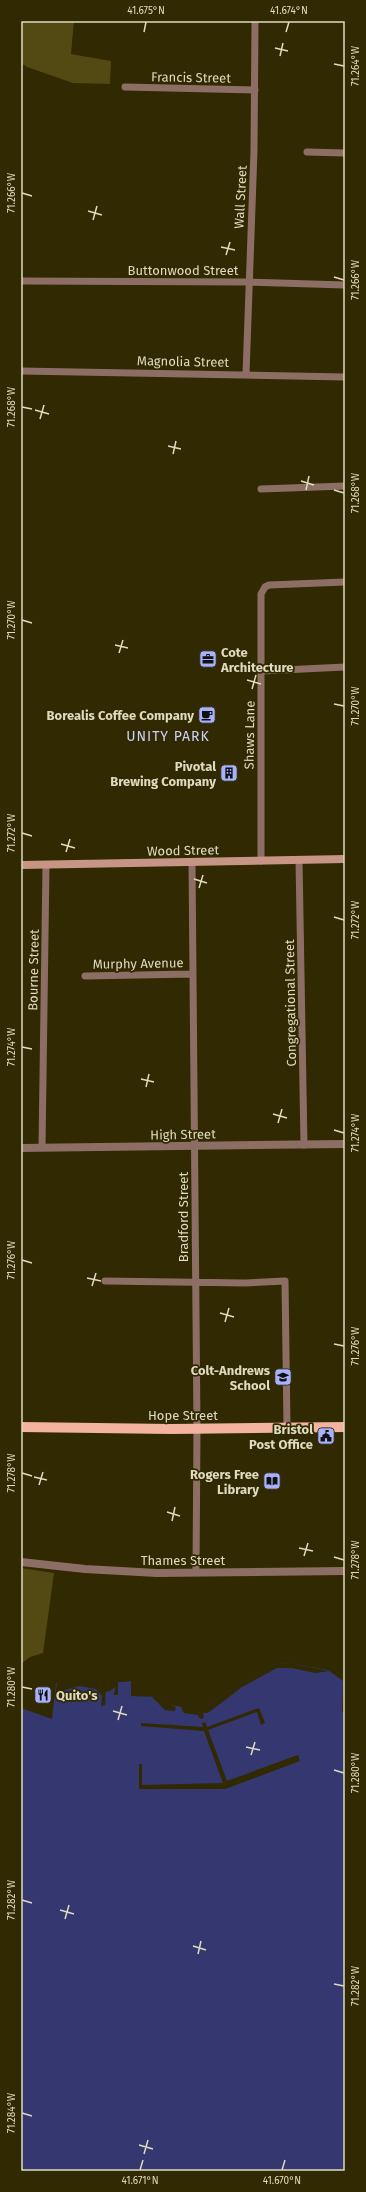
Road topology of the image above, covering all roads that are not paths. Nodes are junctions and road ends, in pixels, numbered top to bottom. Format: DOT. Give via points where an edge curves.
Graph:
graph roads {
  1 [pos="255,21"];
  2 [pos="126,87"];
  3 [pos="255,90"];
  4 [pos="307,152"];
  5 [pos="345,153"];
  6 [pos="21,281"];
  7 [pos="248,282"];
  8 [pos="345,285"];
  9 [pos="21,371"];
  10 [pos="246,374"];
  11 [pos="345,377"];
  12 [pos="345,486"];
  13 [pos="261,489"];
  14 [pos="345,582"];
  15 [pos="345,667"];
  16 [pos="262,671"];
  17 [pos="299,860"];
  18 [pos="345,860"];
  19 [pos="261,861"];
  20 [pos="192,862"];
  21 [pos="21,865"];
  22 [pos="46,865"];
  23 [pos="192,974"];
  24 [pos="85,976"];
  25 [pos="345,1144"];
  26 [pos="304,1145"];
  27 [pos="194,1146"];
  28 [pos="21,1148"];
  29 [pos="42,1148"];
  30 [pos="105,1281"];
  31 [pos="195,1283"];
  32 [pos="21,1427"];
  33 [pos="287,1427"];
  34 [pos="345,1427"];
  35 [pos="197,1428"];
  36 [pos="21,1562"];
  37 [pos="345,1571"];
  38 [pos="196,1572"];
  1 -- 3 [label="street, Wall Street"];
  2 -- 3 [label="street, Francis Street"];
  3 -- 7 [label="street, Wall Street"];
  4 -- 5 [label="street"];
  6 -- 7 [label="street, Buttonwood Street"];
  7 -- 8 [label="street, Buttonwood Street"];
  7 -- 10 [label="street, Wall Street"];
  9 -- 10 [label="street, Magnolia Street"];
  10 -- 11 [label="street, Magnolia Street"];
  12 -- 13 [label="street"];
  14 -- 16 [label="street, Shaws Lane" via="265,587 261,594"];
  15 -- 16 [label="street"];
  16 -- 19 [label="street, Shaws Lane"];
  17 -- 18 [label="main road, Wood Street"];
  17 -- 19 [label="main road, Wood Street"];
  17 -- 26 [label="street, Congregational Street"];
  19 -- 20 [label="main road, Wood Street"];
  20 -- 22 [label="main road, Wood Street"];
  20 -- 23 [label="street, Bradford Street"];
  21 -- 22 [label="main road, Wood Street"];
  22 -- 29 [label="street, Bourne Street"];
  23 -- 24 [label="street, Murphy Avenue"];
  23 -- 27 [label="street, Bradford Street"];
  25 -- 26 [label="street, High Street"];
  26 -- 27 [label="street, High Street"];
  27 -- 29 [label="street, High Street"];
  27 -- 31 [label="street, Bradford Street"];
  28 -- 29 [label="street, High Street"];
  30 -- 31 [label="street"];
  31 -- 33 [label="street" via="284,1281"];
  31 -- 35 [label="street, Bradford Street"];
  32 -- 35 [label="main road, Hope Street"];
  33 -- 34 [label="main road, Hope Street"];
  33 -- 35 [label="main road, Hope Street"];
  35 -- 38 [label="street, Bradford Street"];
  36 -- 38 [label="street, Thames Street" via="123,1572"];
  37 -- 38 [label="street, Thames Street"];
}
